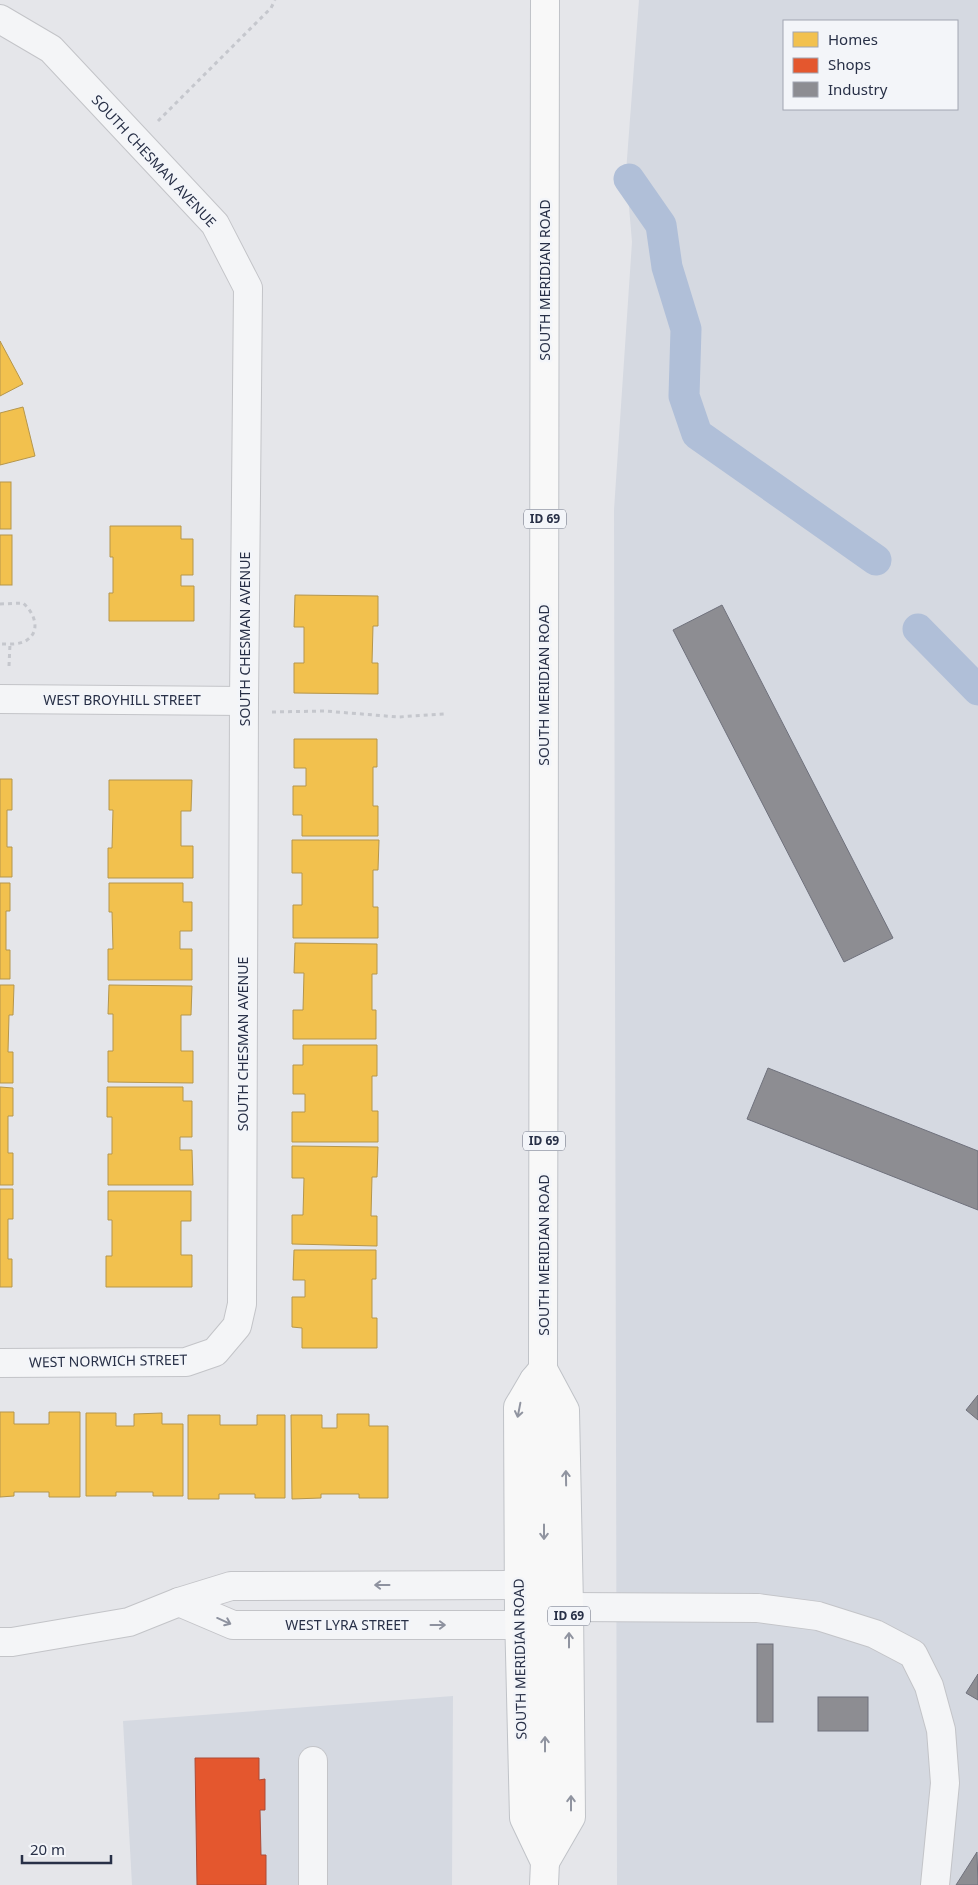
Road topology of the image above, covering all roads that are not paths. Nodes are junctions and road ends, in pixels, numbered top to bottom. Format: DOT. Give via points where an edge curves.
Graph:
graph roads {
  1 [pos="545,0"];
  2 [pos="0,19"];
  3 [pos="0,699"];
  4 [pos="253,707"];
  5 [pos="215,1352"];
  6 [pos="0,1363"];
  7 [pos="539,1375"];
  8 [pos="519,1585"];
  9 [pos="179,1602"];
  10 [pos="569,1607"];
  11 [pos="519,1625"];
  12 [pos="0,1642"];
  13 [pos="313,1761"];
  14 [pos="548,1863"];
  15 [pos="313,1885"];
  16 [pos="935,1885"];
  1 -- 7 [label="main road, SOUTH MERIDIAN ROAD / ID 69"];
  2 -- 4 [label="street, SOUTH CHESMAN AVENUE" via="51,49 215,224 248,288"];
  3 -- 4 [label="street, WEST BROYHILL STREET"];
  4 -- 5 [label="street, SOUTH CHESMAN AVENUE" via="242,1304 237,1326"];
  5 -- 6 [label="street, WEST NORWICH STREET" via="186,1362"];
  7 -- 8 [label="main road, SOUTH MERIDIAN ROAD / ID 69, one-way" via="518,1408"];
  7 -- 10 [label="main road, SOUTH MERIDIAN ROAD / ID 69" via="565,1410"];
  8 -- 9 [label="street, one-way" via="231,1586"];
  8 -- 11 [label="main road, SOUTH MERIDIAN ROAD / ID 69"];
  14 -- 8 [label="main road, one-way" via="544,1802 543,1624"];
  9 -- 11 [label="street, WEST LYRA STREET, one-way" via="233,1625"];
  9 -- 12 [label="street" via="129,1622"];
  14 -- 10 [label="main road, SOUTH MERIDIAN ROAD / ID 69, one-way" via="571,1817"];
  10 -- 16 [label="street" via="758,1608 818,1616 875,1634 912,1654 929,1686 941,1730 945,1783"];
  11 -- 14 [label="main road, SOUTH MERIDIAN ROAD / ID 69" via="524,1818"];
  13 -- 15 [label="street"];
}
